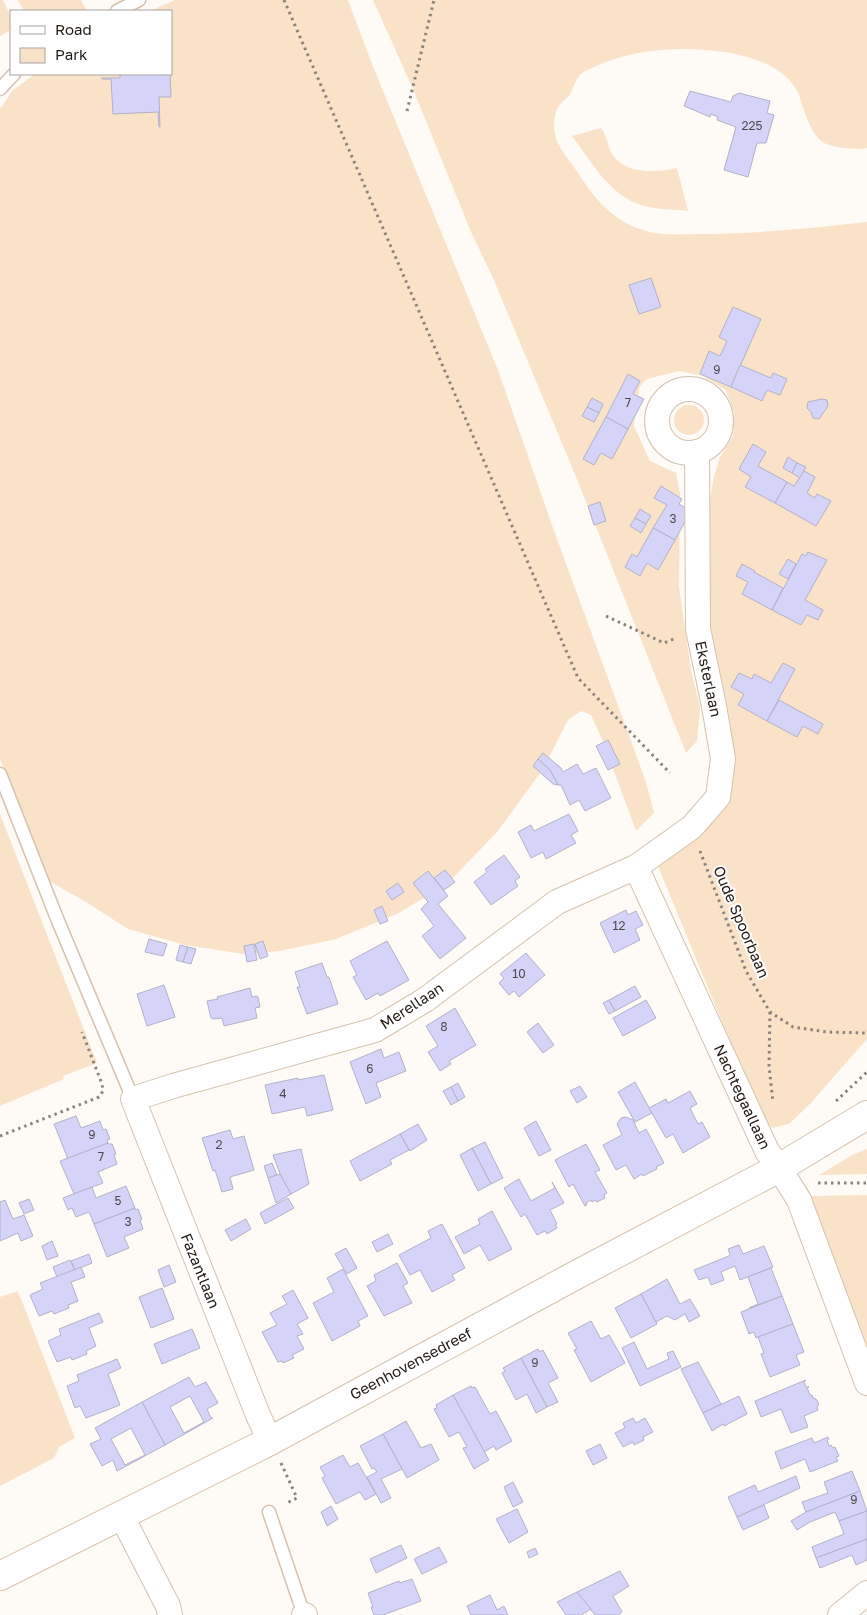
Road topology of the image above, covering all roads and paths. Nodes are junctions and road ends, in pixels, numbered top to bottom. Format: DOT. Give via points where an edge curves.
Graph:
graph roads {
  1 [pos="139,0"];
  2 [pos="284,0"];
  3 [pos="434,0"];
  4 [pos="118,10"];
  5 [pos="13,75"];
  6 [pos="0,88"];
  7 [pos="407,111"];
  8 [pos="697,452"];
  9 [pos="606,616"];
  10 [pos="698,629"];
  11 [pos="670,773"];
  12 [pos="0,774"];
  13 [pos="692,827"];
  14 [pos="636,867"];
  15 [pos="770,1012"];
  16 [pos="82,1031"];
  17 [pos="867,1033"];
  18 [pos="133,1099"];
  19 [pos="867,1115"];
  20 [pos="867,1134"];
  21 [pos="0,1136"];
  22 [pos="761,1138"];
  23 [pos="817,1144"];
  24 [pos="784,1176"];
  25 [pos="867,1183"];
  26 [pos="867,1383"];
  27 [pos="274,1450"];
  28 [pos="269,1512"];
  29 [pos="121,1515"];
  30 [pos="0,1576"];
  31 [pos="867,1593"];
  32 [pos="170,1615"];
  33 [pos="305,1615"];
  34 [pos="840,1615"];
  1 -- 4 [label="lane"];
  2 -- 11 [label="path" via="578,678"];
  3 -- 7 [label="path"];
  5 -- 6 [label="lane"];
  8 -- 10 [label="street, Eksterlaan"];
  9 -- 10 [label="path" via="664,643"];
  10 -- 13 [label="street, Eksterlaan" via="723,759 718,797"];
  12 -- 18 [label="lane"];
  13 -- 14 [label="street, Eksterlaan"];
  13 -- 15 [label="path, Oude Spoorbaan" via="746,971"];
  14 -- 18 [label="street, Merellaan" via="557,902 425,1000 375,1030"];
  14 -- 22 [label="street, Nachtegaallaan"];
  15 -- 17 [label="path, Oude Spoorbaan" via="793,1027"];
  15 -- 22 [label="path" via="769,1066 774,1105"];
  16 -- 21 [label="path" via="102,1084 103,1091 99,1097"];
  18 -- 27 [label="street, Fazantlaan"];
  19 -- 23 [label="street, Geenhovensedreef"];
  20 -- 23 [label="street, Geenhovensedreef"];
  22 -- 24 [label="street, Nachtegaallaan"];
  23 -- 24 [label="street, Geenhovensedreef"];
  24 -- 25 [label="path"];
  24 -- 26 [label="street, Nachtegaallaan" via="799,1200"];
  24 -- 27 [label="street, Geenhovensedreef" via="576,1275"];
  27 -- 28 [label="path" via="297,1498"];
  27 -- 29 [label="street, Geenhovensedreef"];
  28 -- 33 [label="lane"];
  29 -- 30 [label="street, Geenhovensedreef"];
  29 -- 32 [label="street"];
  31 -- 34 [label="street"];
}
